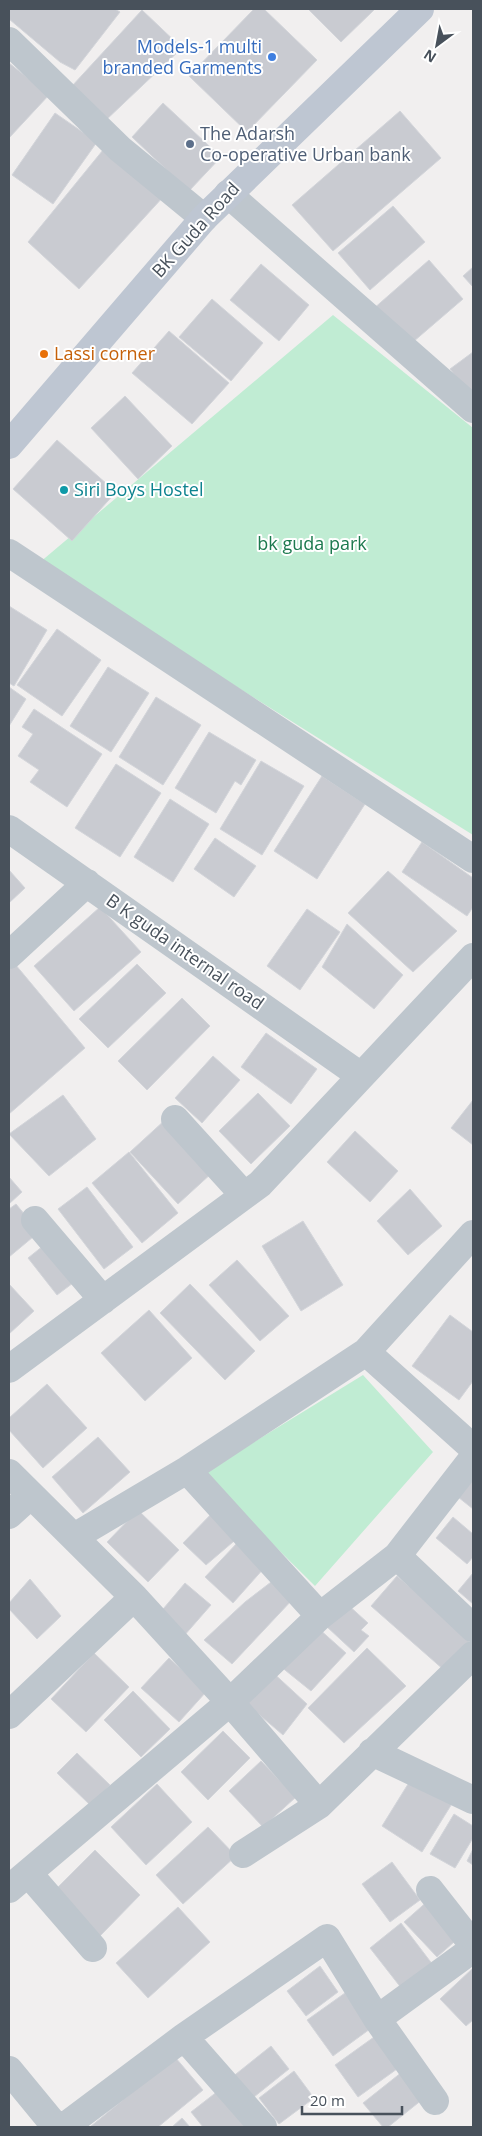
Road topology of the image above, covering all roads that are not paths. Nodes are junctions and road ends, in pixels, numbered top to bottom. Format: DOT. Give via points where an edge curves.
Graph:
graph roads {
  1 [pos="420,9"];
  2 [pos="9,41"];
  3 [pos="228,194"];
  4 [pos="204,218"];
  5 [pos="473,409"];
  6 [pos="9,445"];
  7 [pos="9,553"];
  8 [pos="9,829"];
  9 [pos="473,859"];
  10 [pos="86,883"];
  11 [pos="9,955"];
  12 [pos="473,957"];
  13 [pos="361,1076"];
  14 [pos="175,1119"];
  15 [pos="244,1195"];
  16 [pos="35,1220"];
  17 [pos="473,1234"];
  18 [pos="103,1300"];
  19 [pos="366,1352"];
  20 [pos="9,1369"];
  21 [pos="473,1448"];
  22 [pos="473,1458"];
  23 [pos="187,1470"];
  24 [pos="9,1472"];
  25 [pos="31,1495"];
  26 [pos="9,1515"];
  27 [pos="74,1536"];
  28 [pos="397,1556"];
  29 [pos="134,1597"];
  30 [pos="320,1616"];
  31 [pos="473,1628"];
  32 [pos="473,1655"];
  33 [pos="230,1702"];
  34 [pos="9,1715"];
  35 [pos="372,1752"];
  36 [pos="473,1800"];
  37 [pos="319,1805"];
  38 [pos="243,1854"];
  39 [pos="18,1881"];
  40 [pos="430,1890"];
  41 [pos="473,1947"];
  42 [pos="93,1948"];
  43 [pos="377,2019"];
  44 [pos="184,2038"];
  45 [pos="9,2070"];
  46 [pos="435,2101"];
  47 [pos="56,2127"];
  48 [pos="64,2127"];
  49 [pos="263,2127"];
  1 -- 3 [label="street, BK Guda Road"];
  2 -- 4 [label="street" via="120,149"];
  3 -- 4 [label="street, BK Guda Road"];
  3 -- 5 [label="street"];
  4 -- 6 [label="street, BK Guda Road"];
  7 -- 9 [label="street"];
  8 -- 10 [label="street, B K guda internal road"];
  10 -- 11 [label="street"];
  10 -- 13 [label="street, B K guda internal road"];
  12 -- 13 [label="street"];
  13 -- 15 [label="street" via="260,1184"];
  14 -- 15 [label="street"];
  15 -- 18 [label="street"];
  16 -- 18 [label="street"];
  17 -- 19 [label="street"];
  18 -- 20 [label="street"];
  19 -- 21 [label="street"];
  19 -- 23 [label="street"];
  22 -- 28 [label="street"];
  23 -- 27 [label="street"];
  23 -- 30 [label="street"];
  24 -- 25 [label="street"];
  25 -- 26 [label="street"];
  25 -- 27 [label="street"];
  27 -- 29 [label="street"];
  28 -- 30 [label="street"];
  28 -- 31 [label="street"];
  29 -- 33 [label="street"];
  29 -- 34 [label="street"];
  30 -- 33 [label="street"];
  32 -- 35 [label="street"];
  33 -- 37 [label="street"];
  33 -- 39 [label="street"];
  35 -- 36 [label="street"];
  35 -- 37 [label="street"];
  37 -- 38 [label="street"];
  39 -- 42 [label="street"];
  40 -- 41 [label="street"];
  41 -- 43 [label="street"];
  43 -- 44 [label="street" via="327,1938"];
  43 -- 46 [label="street"];
  44 -- 48 [label="street"];
  44 -- 49 [label="street"];
  45 -- 47 [label="street"];
}
